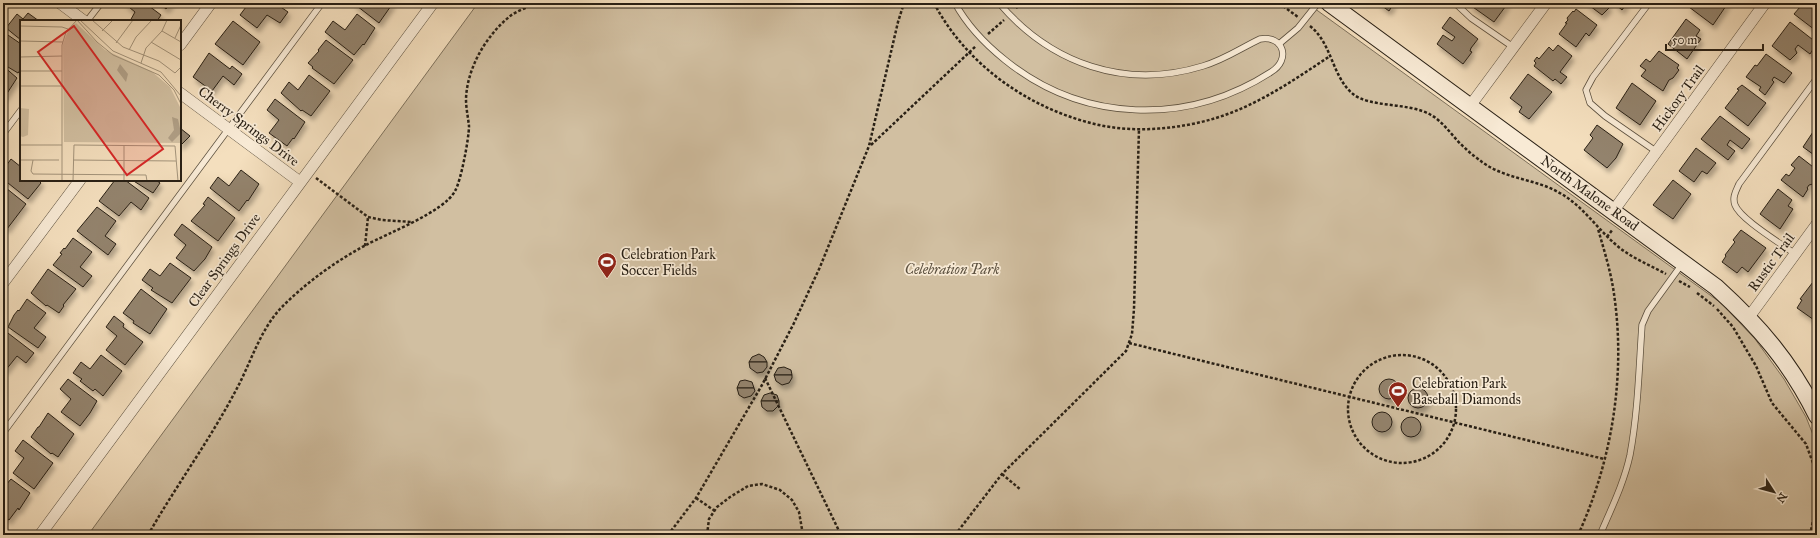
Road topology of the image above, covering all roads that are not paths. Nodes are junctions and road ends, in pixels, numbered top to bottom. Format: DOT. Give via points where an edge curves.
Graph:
graph roads {
  1 [pos="60,3"];
  2 [pos="101,3"];
  3 [pos="211,3"];
  4 [pos="322,3"];
  5 [pos="433,3"];
  6 [pos="955,3"];
  7 [pos="999,3"];
  8 [pos="1318,3"];
  9 [pos="1329,3"];
  10 [pos="1455,3"];
  11 [pos="1546,3"];
  12 [pos="1649,3"];
  13 [pos="1765,3"];
  14 [pos="83,20"];
  15 [pos="88,20"];
  16 [pos="181,44"];
  17 [pos="1279,44"];
  18 [pos="1514,47"];
  19 [pos="1817,78"];
  20 [pos="181,94"];
  21 [pos="1470,106"];
  22 [pos="20,111"];
  23 [pos="228,129"];
  24 [pos="3,134"];
  25 [pos="1657,152"];
  26 [pos="79,181"];
  27 [pos="300,182"];
  28 [pos="1614,210"];
  29 [pos="1817,224"];
  30 [pos="1795,254"];
  31 [pos="1684,262"];
  32 [pos="3,283"];
  33 [pos="1749,317"];
  34 [pos="1817,416"];
  35 [pos="3,433"];
  36 [pos="40,535"];
  37 [pos="1600,535"];
  1 -- 14 [label="street"];
  2 -- 15 [label="lane"];
  3 -- 16 [label="street"];
  4 -- 23 [label="lane"];
  5 -- 27 [label="street, Clear Springs Drive"];
  6 -- 17 [label="lane" via="982,40 1013,67 1048,88 1104,107 1144,111 1183,108 1240,90 1279,67 1283,56"];
  7 -- 17 [label="lane" via="1024,29 1055,51 1090,66 1128,74 1166,74 1204,66 1222,60 1260,39 1272,39"];
  8 -- 17 [label="lane" via="1298,28"];
  9 -- 21 [label="street, North Malone Road"];
  10 -- 18 [label="lane" via="1470,18"];
  11 -- 18 [label="street"];
  12 -- 25 [label="lane" via="1586,90 1590,103"];
  13 -- 25 [label="street, Hickory Trail"];
  18 -- 21 [label="street"];
  19 -- 30 [label="lane" via="1733,196 1739,211"];
  20 -- 23 [label="street, Cherry Springs Drive"];
  21 -- 28 [label="street, North Malone Road"];
  22 -- 24 [label="lane"];
  23 -- 27 [label="street, Cherry Springs Drive"];
  23 -- 35 [label="lane"];
  25 -- 28 [label="street, Hickory Trail"];
  26 -- 32 [label="street"];
  27 -- 36 [label="street, Clear Springs Drive"];
  28 -- 31 [label="street, North Malone Road"];
  29 -- 30 [label="street, Rustic Trail"];
  30 -- 33 [label="street, Rustic Trail"];
  31 -- 33 [label="street, North Malone Road"];
  31 -- 37 [label="lane" via="1648,311 1642,325 1635,424 1629,456 1622,483"];
  33 -- 34 [label="street, North Malone Road" via="1779,352 1806,393"];
}
